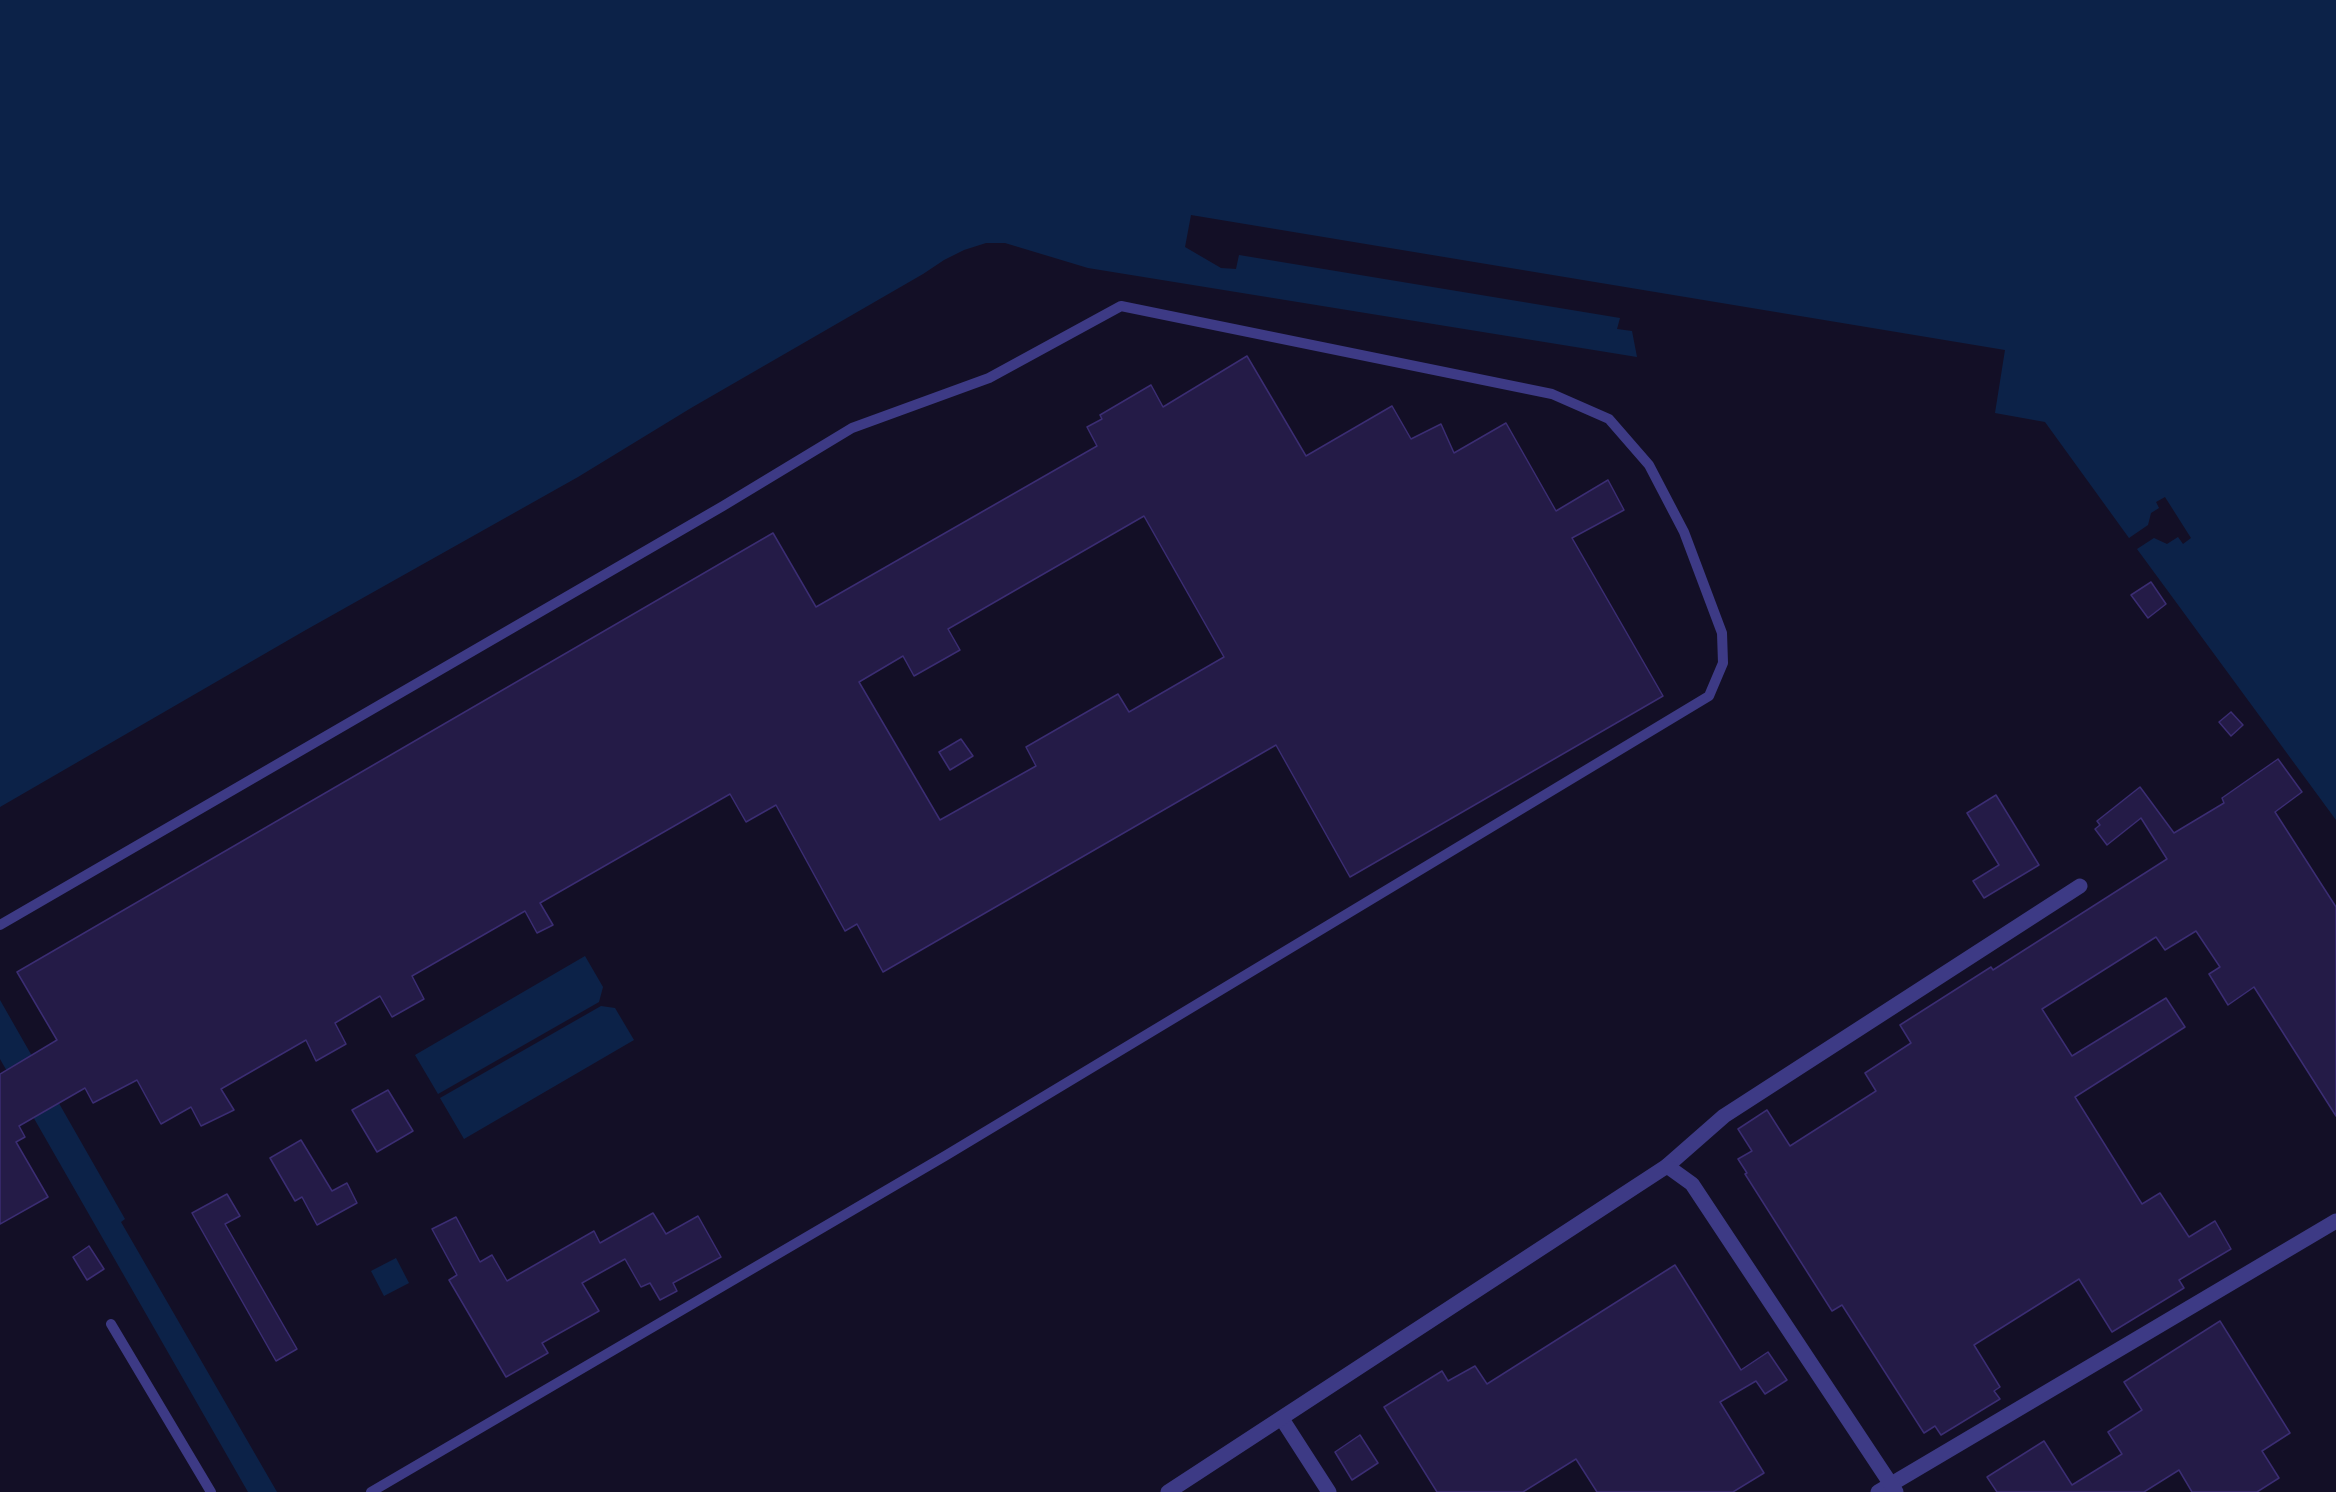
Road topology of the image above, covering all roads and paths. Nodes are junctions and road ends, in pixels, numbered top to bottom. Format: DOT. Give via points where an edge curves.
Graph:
graph roads {
  1 [pos="2080,886"];
  2 [pos="0,925"];
  3 [pos="1666,1166"];
  4 [pos="2336,1221"];
  5 [pos="111,1324"];
  6 [pos="1282,1419"];
  7 [pos="1888,1489"];
  8 [pos="211,1492"];
  9 [pos="371,1492"];
  10 [pos="1168,1492"];
  11 [pos="1329,1492"];
  1 -- 3 [label="street" via="1724,1116"];
  2 -- 9 [label="lane" via="852,428 989,378 1121,306 1552,394 1609,419 1649,465 1684,532 1722,633 1723,663 1709,696 945,1156"];
  3 -- 6 [label="street"];
  3 -- 7 [label="street" via="1692,1185"];
  4 -- 7 [label="street"];
  5 -- 8 [label="lane"];
  6 -- 10 [label="street"];
  6 -- 11 [label="street"];
}
